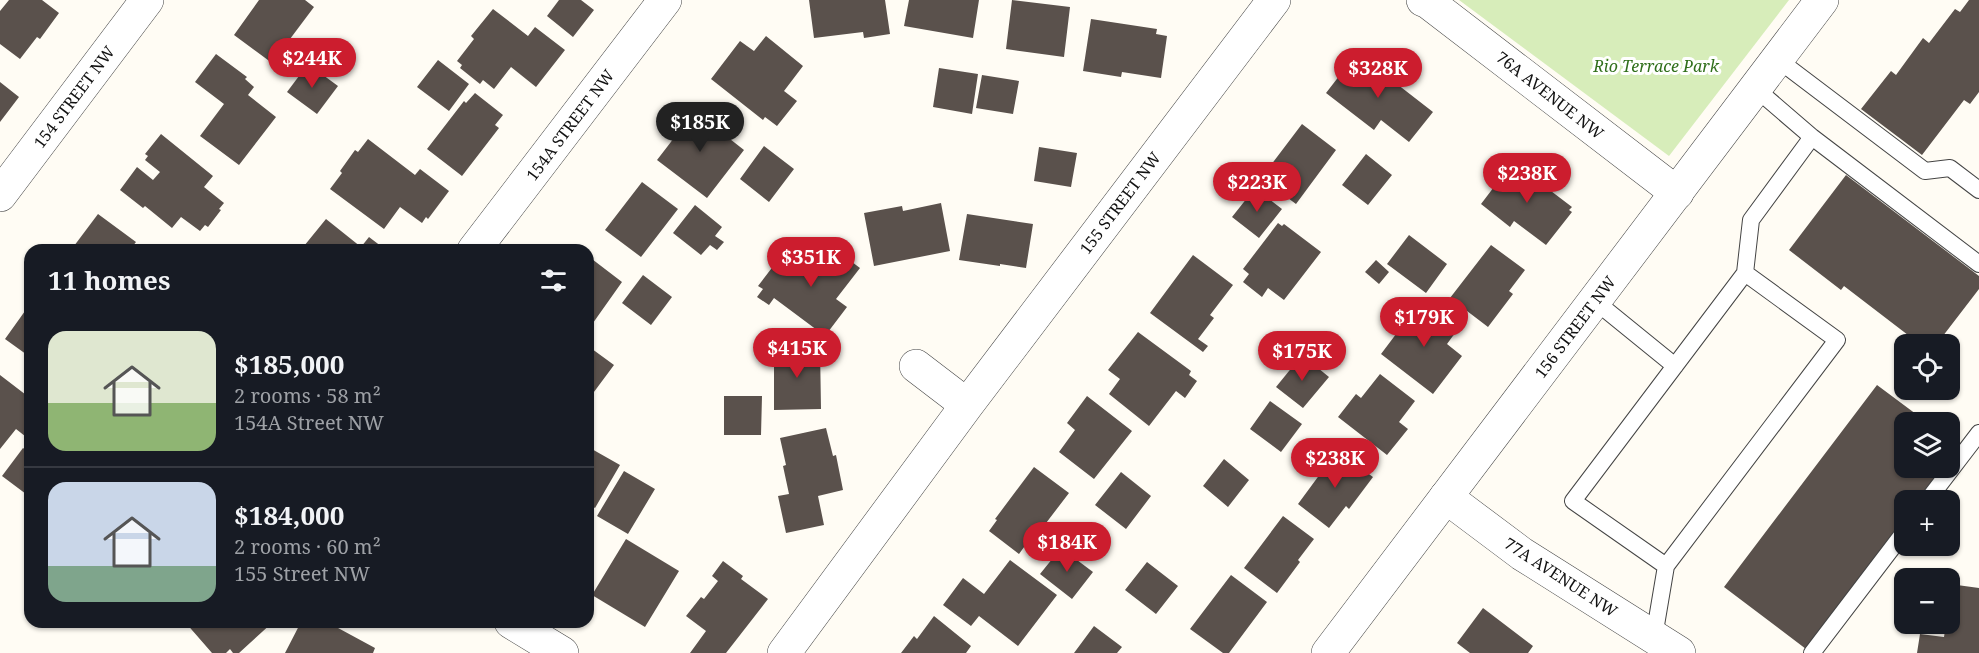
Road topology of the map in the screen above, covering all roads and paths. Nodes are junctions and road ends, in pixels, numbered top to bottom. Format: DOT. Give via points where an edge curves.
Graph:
graph roads {
  1 [pos="147,0"];
  2 [pos="665,0"];
  3 [pos="1274,0"];
  4 [pos="1423,0"];
  5 [pos="1822,0"];
  6 [pos="1777,59"];
  7 [pos="1755,88"];
  8 [pos="1812,137"];
  9 [pos="1979,190"];
  10 [pos="1677,193"];
  11 [pos="0,195"];
  12 [pos="479,244"];
  13 [pos="1979,264"];
  14 [pos="1745,273"];
  15 [pos="1595,301"];
  16 [pos="916,366"];
  17 [pos="1675,366"];
  18 [pos="967,405"];
  19 [pos="1979,433"];
  20 [pos="1936,490"];
  21 [pos="1446,497"];
  22 [pos="1894,545"];
  23 [pos="1666,566"];
  24 [pos="521,628"];
  25 [pos="1666,645"];
  26 [pos="562,653"];
  27 [pos="784,653"];
  28 [pos="1328,653"];
  29 [pos="1812,653"];
  1 -- 11 [label="street, 154 STREET NW"];
  2 -- 12 [label="street, 154A STREET NW"];
  3 -- 18 [label="street, 155 STREET NW"];
  4 -- 10 [label="street, 76A AVENUE NW"];
  5 -- 6 [label="street, 156 STREET NW"];
  6 -- 7 [label="street, 156 STREET NW"];
  6 -- 9 [label="lane" via="1925,171 1950,168"];
  7 -- 8 [label="lane"];
  7 -- 10 [label="street, 156 STREET NW"];
  8 -- 13 [label="lane"];
  8 -- 14 [label="lane" via="1751,220"];
  10 -- 15 [label="street, 156 STREET NW"];
  14 -- 17 [label="lane"];
  14 -- 23 [label="lane" via="1837,340"];
  15 -- 17 [label="lane"];
  15 -- 21 [label="street, 156 STREET NW"];
  16 -- 18 [label="street"];
  17 -- 23 [label="lane" via="1573,501"];
  18 -- 27 [label="street, 155 STREET NW"];
  19 -- 20 [label="lane"];
  21 -- 25 [label="street, 77A AVENUE NW" via="1522,554"];
  21 -- 28 [label="street, 156 STREET NW"];
  22 -- 29 [label="lane"];
  23 -- 25 [label="lane"];
  24 -- 26 [label="street"];
}
